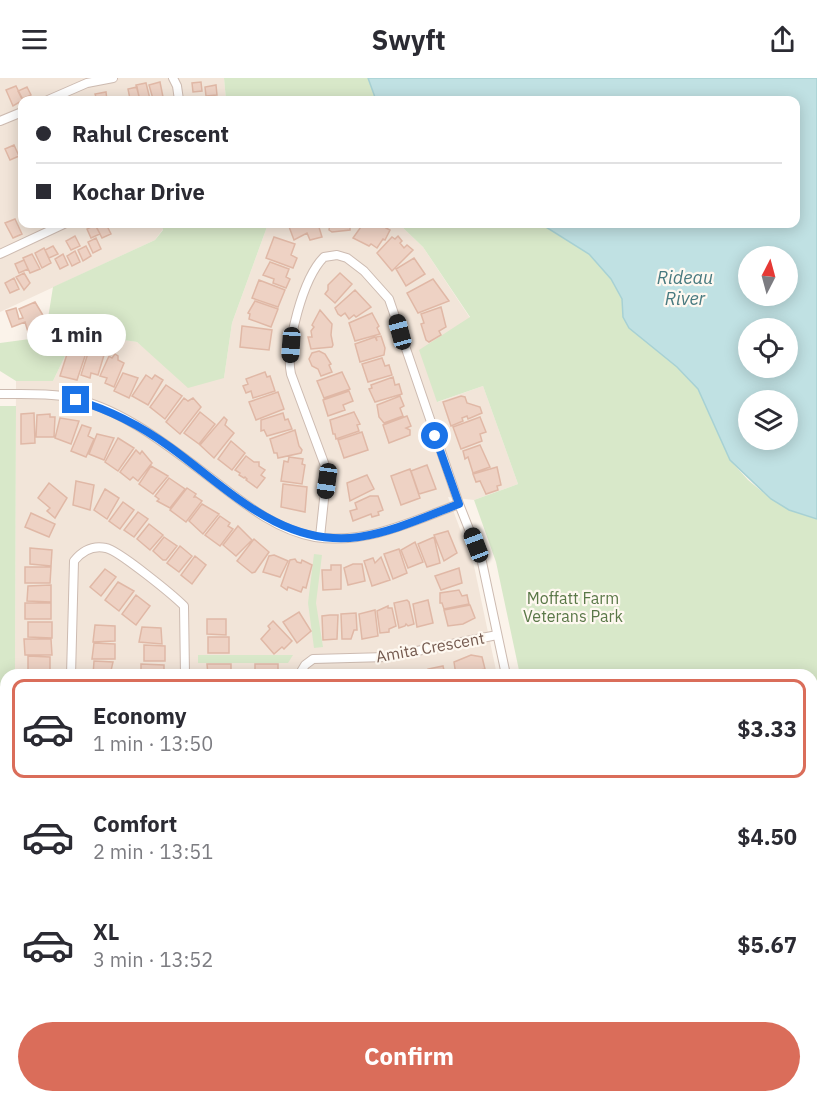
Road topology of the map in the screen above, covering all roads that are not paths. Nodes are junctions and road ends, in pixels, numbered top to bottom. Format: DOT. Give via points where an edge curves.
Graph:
graph roads {
  1 [pos="113,78"];
  2 [pos="173,78"];
  3 [pos="57,96"];
  4 [pos="178,96"];
  5 [pos="18,114"];
  6 [pos="0,121"];
  7 [pos="55,228"];
  8 [pos="0,254"];
  9 [pos="0,394"];
  10 [pos="459,504"];
  11 [pos="320,537"];
  12 [pos="497,635"];
  13 [pos="71,669"];
  14 [pos="185,669"];
  15 [pos="303,669"];
  16 [pos="505,669"];
  1 -- 3 [label="street" via="87,83"];
  2 -- 4 [label="street"];
  5 -- 6 [label="street"];
  7 -- 8 [label="street"];
  9 -- 11 [label="street" via="66,396 123,418 273,523"];
  10 -- 11 [label="street" via="389,530 358,537"];
  10 -- 11 [label="street" via="389,299 347,258 324,257 314,271 292,327 290,367 327,471"];
  10 -- 12 [label="street" via="482,562"];
  12 -- 15 [label="street, Amita Crescent" via="387,657 313,659"];
  12 -- 16 [label="street"];
  13 -- 14 [label="street" via="72,570 79,554 98,547 114,551 184,606"];
}
